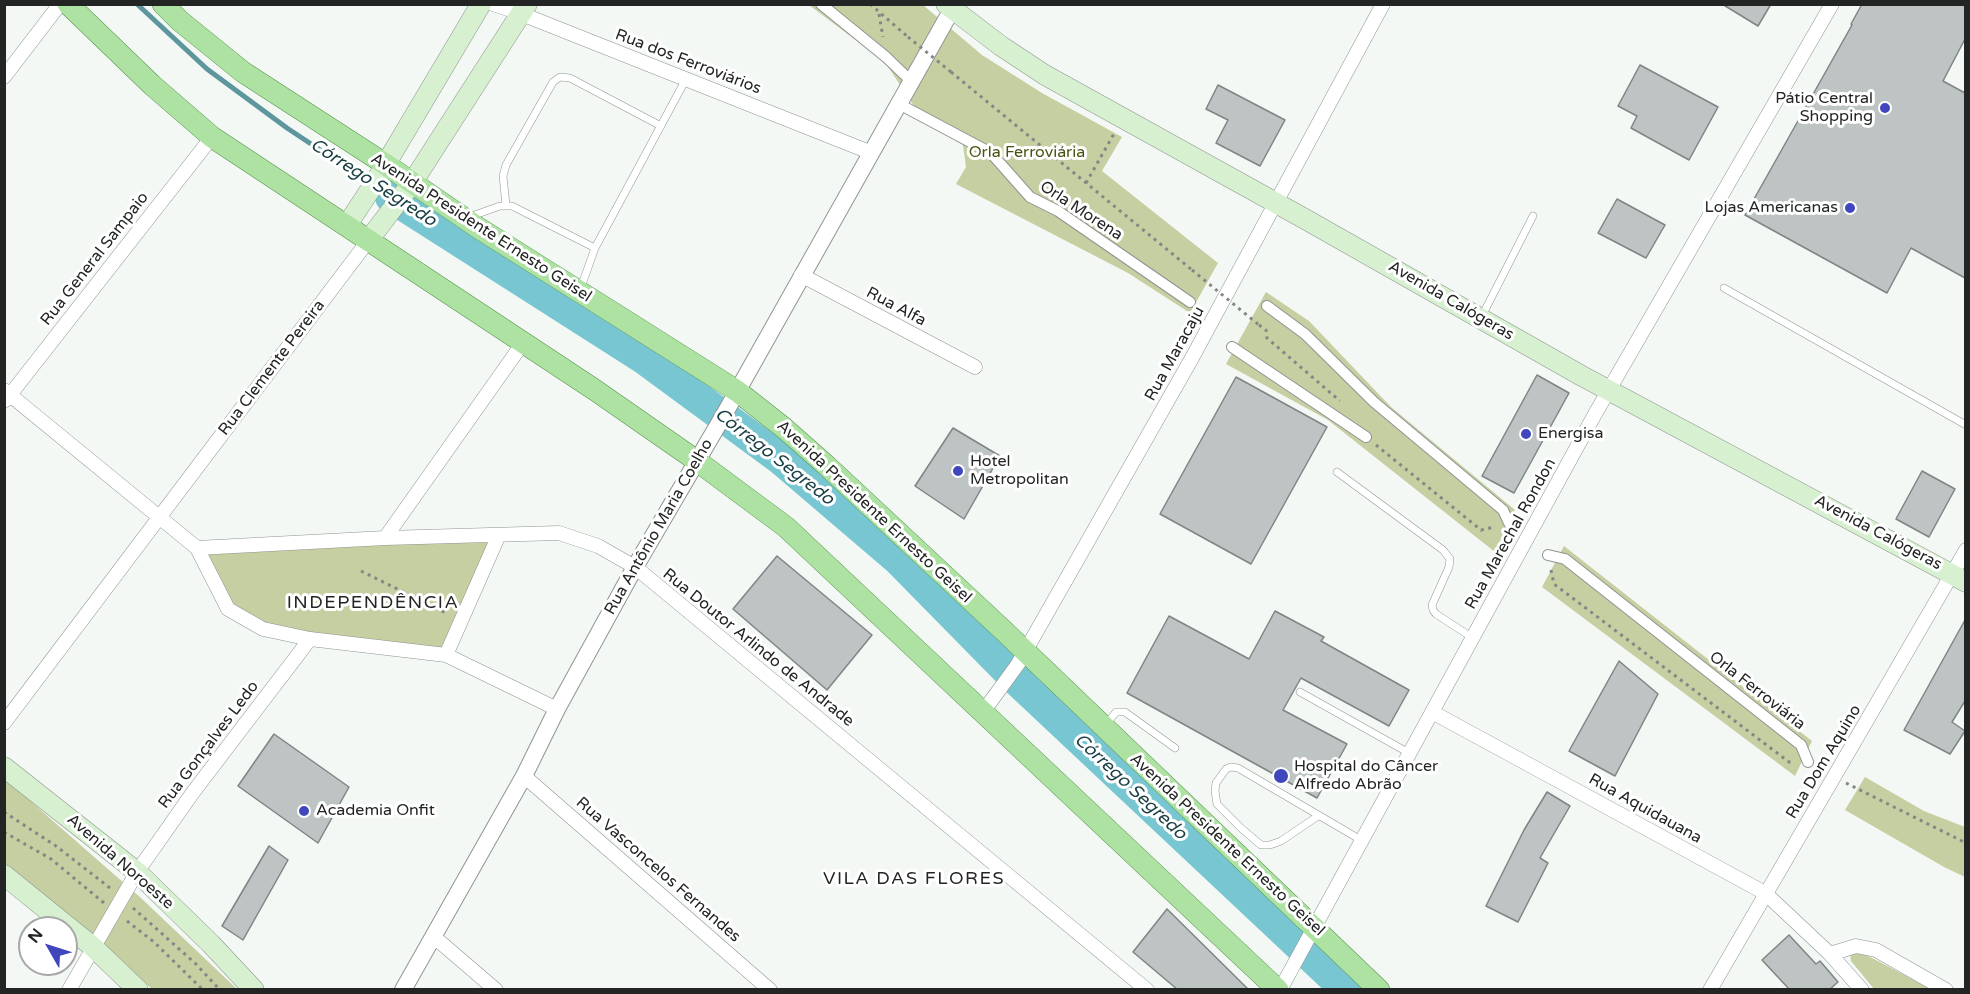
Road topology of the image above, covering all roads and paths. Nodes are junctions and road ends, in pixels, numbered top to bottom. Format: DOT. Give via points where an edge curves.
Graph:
graph roads {
  1 [pos="60,4"];
  2 [pos="68,4"];
  3 [pos="163,4"];
  4 [pos="481,4"];
  5 [pos="493,4"];
  6 [pos="821,4"];
  7 [pos="870,4"];
  8 [pos="1383,4"];
  9 [pos="1832,4"];
  10 [pos="951,6"];
  11 [pos="524,9"];
  12 [pos="4,77"];
  13 [pos="686,79"];
  14 [pos="912,82"];
  15 [pos="899,104"];
  16 [pos="1123,117"];
  17 [pos="661,126"];
  18 [pos="212,136"];
  19 [pos="872,153"];
  20 [pos="386,164"];
  21 [pos="411,183"];
  22 [pos="1086,183"];
  23 [pos="1275,202"];
  24 [pos="506,205"];
  25 [pos="1533,216"];
  26 [pos="351,218"];
  27 [pos="464,219"];
  28 [pos="373,234"];
  29 [pos="595,248"];
  30 [pos="801,275"];
  31 [pos="1724,288"];
  32 [pos="579,292"];
  33 [pos="1190,302"];
  34 [pos="1267,306"];
  35 [pos="1481,319"];
  36 [pos="1259,325"];
  37 [pos="522,343"];
  38 [pos="1232,347"];
  39 [pos="975,367"];
  40 [pos="737,390"];
  41 [pos="1610,390"];
  42 [pos="6,395"];
  43 [pos="1965,425"];
  44 [pos="1366,437"];
  45 [pos="701,453"];
  46 [pos="1337,472"];
  47 [pos="159,518"];
  48 [pos="1510,525"];
  49 [pos="498,537"];
  50 [pos="385,538"];
  51 [pos="197,548"];
  52 [pos="1965,550"];
  53 [pos="1548,555"];
  54 [pos="635,567"];
  55 [pos="361,571"];
  56 [pos="1958,577"];
  57 [pos="461,621"];
  58 [pos="1473,638"];
  59 [pos="310,639"];
  60 [pos="446,655"];
  61 [pos="1021,658"];
  62 [pos="1300,692"];
  63 [pos="987,706"];
  64 [pos="557,709"];
  65 [pos="1432,712"];
  66 [pos="4,723"];
  67 [pos="1103,728"];
  68 [pos="1175,748"];
  69 [pos="1410,753"];
  70 [pos="1808,762"];
  71 [pos="4,767"];
  72 [pos="524,776"];
  73 [pos="1834,777"];
  74 [pos="1318,816"];
  75 [pos="4,832"];
  76 [pos="1361,840"];
  77 [pos="1965,843"];
  78 [pos="137,872"];
  79 [pos="4,875"];
  80 [pos="1765,893"];
  81 [pos="105,904"];
  82 [pos="127,921"];
  83 [pos="1311,935"];
  84 [pos="433,936"];
  85 [pos="93,947"];
  86 [pos="1830,954"];
  87 [pos="1281,987"];
  88 [pos="69,990"];
  89 [pos="138,990"];
  90 [pos="203,990"];
  91 [pos="254,990"];
  92 [pos="403,990"];
  93 [pos="496,990"];
  94 [pos="770,990"];
  95 [pos="1147,990"];
  96 [pos="1379,990"];
  97 [pos="1710,990"];
  98 [pos="1862,990"];
  99 [pos="1946,990"];
  1 -- 12 [label="street"];
  2 -- 18 [label="main road"];
  3 -- 20 [label="main road, Avenida Presidente Ernesto Geisel" via="243,72"];
  4 -- 20 [label="main road"];
  5 -- 11 [label="street, Rua dos Ferroviários"];
  6 -- 14 [label="street"];
  7 -- 22 [label="path, bridge"];
  8 -- 23 [label="street, Rua Maracaju"];
  9 -- 41 [label="street, Rua Marechal Rondon"];
  10 -- 14 [label="street, Rua Antônio Maria Coelho"];
  10 -- 16 [label="main road, Avenida Calógeras" via="1046,75"];
  11 -- 13 [label="street, Rua dos Ferroviários"];
  11 -- 21 [label="main road, Rua Clemente Pereira"];
  13 -- 17 [label="lane"];
  13 -- 19 [label="street, Rua dos Ferroviários"];
  14 -- 15 [label="street, Rua Antônio Maria Coelho"];
  15 -- 19 [label="street, Rua Antônio Maria Coelho"];
  15 -- 33 [label="street, Orla Morena" via="991,153 1030,197 1058,211"];
  16 -- 22 [label="path"];
  16 -- 23 [label="main road, Avenida Calógeras"];
  17 -- 24 [label="lane" via="570,78 560,77 553,82 506,165"];
  17 -- 29 [label="lane"];
  18 -- 26 [label="main road"];
  18 -- 42 [label="street, Rua General Sampaio"];
  19 -- 30 [label="street, Rua Antônio Maria Coelho"];
  20 -- 21 [label="main road, Avenida Presidente Ernesto Geisel"];
  20 -- 26 [label="main road"];
  21 -- 27 [label="main road, Avenida Presidente Ernesto Geisel"];
  21 -- 28 [label="main road, Rua Clemente Pereira"];
  22 -- 36 [label="path, bridge"];
  23 -- 35 [label="main road, Avenida Calógeras"];
  23 -- 61 [label="street, Rua Maracaju" via="1192,358"];
  24 -- 27 [label="lane"];
  24 -- 29 [label="lane"];
  25 -- 35 [label="lane"];
  26 -- 28 [label="main road"];
  27 -- 32 [label="main road, Avenida Presidente Ernesto Geisel"];
  28 -- 37 [label="main road"];
  28 -- 47 [label="street, Rua Clemente Pereira"];
  29 -- 32 [label="lane"];
  30 -- 39 [label="street, Rua Alfa"];
  30 -- 40 [label="street, Rua Antônio Maria Coelho"];
  31 -- 43 [label="lane"];
  32 -- 40 [label="main road, Avenida Presidente Ernesto Geisel"];
  34 -- 48 [label="street" via="1305,334 1374,402 1503,510"];
  35 -- 41 [label="main road, Avenida Calógeras"];
  37 -- 45 [label="main road"];
  37 -- 50 [label="street"];
  38 -- 44 [label="street"];
  40 -- 45 [label="street, Rua Antônio Maria Coelho"];
  40 -- 61 [label="main road, Avenida Presidente Ernesto Geisel" via="827,466"];
  41 -- 56 [label="main road, Avenida Calógeras"];
  41 -- 58 [label="street, Rua Marechal Rondon"];
  42 -- 47 [label="street"];
  45 -- 54 [label="street, Rua Antônio Maria Coelho"];
  45 -- 63 [label="main road"];
  46 -- 58 [label="lane" via="1443,550 1450,559 1449,567 1433,610"];
  47 -- 51 [label="street"];
  47 -- 66 [label="street, Rua Clemente Pereira"];
  49 -- 50 [label="street, Rua Doutor Arlindo de Andrade"];
  49 -- 54 [label="street, Rua Doutor Arlindo de Andrade" via="559,533 598,546"];
  49 -- 57 [label="street"];
  50 -- 51 [label="street, Rua Doutor Arlindo de Andrade"];
  51 -- 59 [label="street" via="228,609 263,629"];
  52 -- 56 [label="street, Rua Dom Aquino"];
  53 -- 70 [label="street, Orla Ferroviária" via="1565,559 1801,745"];
  53 -- 70 [label="path" via="1554,584 1789,762"];
  54 -- 64 [label="street, Rua Antônio Maria Coelho"];
  54 -- 95 [label="street, Rua Doutor Arlindo de Andrade"];
  55 -- 57 [label="path"];
  56 -- 73 [label="street, Rua Dom Aquino" via="1940,596"];
  57 -- 60 [label="street"];
  58 -- 65 [label="street, Rua Marechal Rondon"];
  59 -- 60 [label="street"];
  59 -- 78 [label="street, Rua Gonçalves Ledo"];
  60 -- 64 [label="street"];
  61 -- 63 [label="street, Rua Maracaju"];
  61 -- 67 [label="main road, Avenida Presidente Ernesto Geisel"];
  62 -- 69 [label="lane"];
  63 -- 87 [label="main road"];
  64 -- 72 [label="street, Rua Antônio Maria Coelho"];
  65 -- 69 [label="street, Rua Marechal Rondon"];
  65 -- 80 [label="street, Rua Aquidauana"];
  67 -- 68 [label="lane" via="1116,712 1125,712"];
  67 -- 83 [label="main road, Avenida Presidente Ernesto Geisel"];
  69 -- 76 [label="street, Rua Marechal Rondon"];
  71 -- 78 [label="main road, Avenida Noroeste"];
  72 -- 84 [label="street, Rua Antônio Maria Coelho"];
  72 -- 94 [label="street, Rua Vasconcelos Fernandes"];
  73 -- 77 [label="path"];
  73 -- 80 [label="street, Rua Dom Aquino"];
  74 -- 74 [label="lane" via="1238,768 1226,769 1216,783 1217,804 1261,845 1281,841"];
  74 -- 76 [label="lane"];
  75 -- 81 [label="path" via="51,859"];
  76 -- 83 [label="street, Rua Marechal Rondon"];
  78 -- 85 [label="street, Rua Gonçalves Ledo"];
  78 -- 91 [label="main road, Avenida Noroeste"];
  79 -- 85 [label="main road"];
  80 -- 86 [label="street, Rua Aquidauana"];
  80 -- 97 [label="street, Rua Dom Aquino"];
  82 -- 90 [label="path"];
  83 -- 87 [label="street, Rua Marechal Rondon"];
  83 -- 96 [label="main road, Avenida Presidente Ernesto Geisel"];
  84 -- 92 [label="street, Rua Antônio Maria Coelho"];
  84 -- 93 [label="street"];
  85 -- 88 [label="street, Rua Gonçalves Ledo"];
  85 -- 89 [label="main road"];
  86 -- 98 [label="street, Rua Aquidauana"];
  86 -- 99 [label="street" via="1856,946 1875,950"];
}
